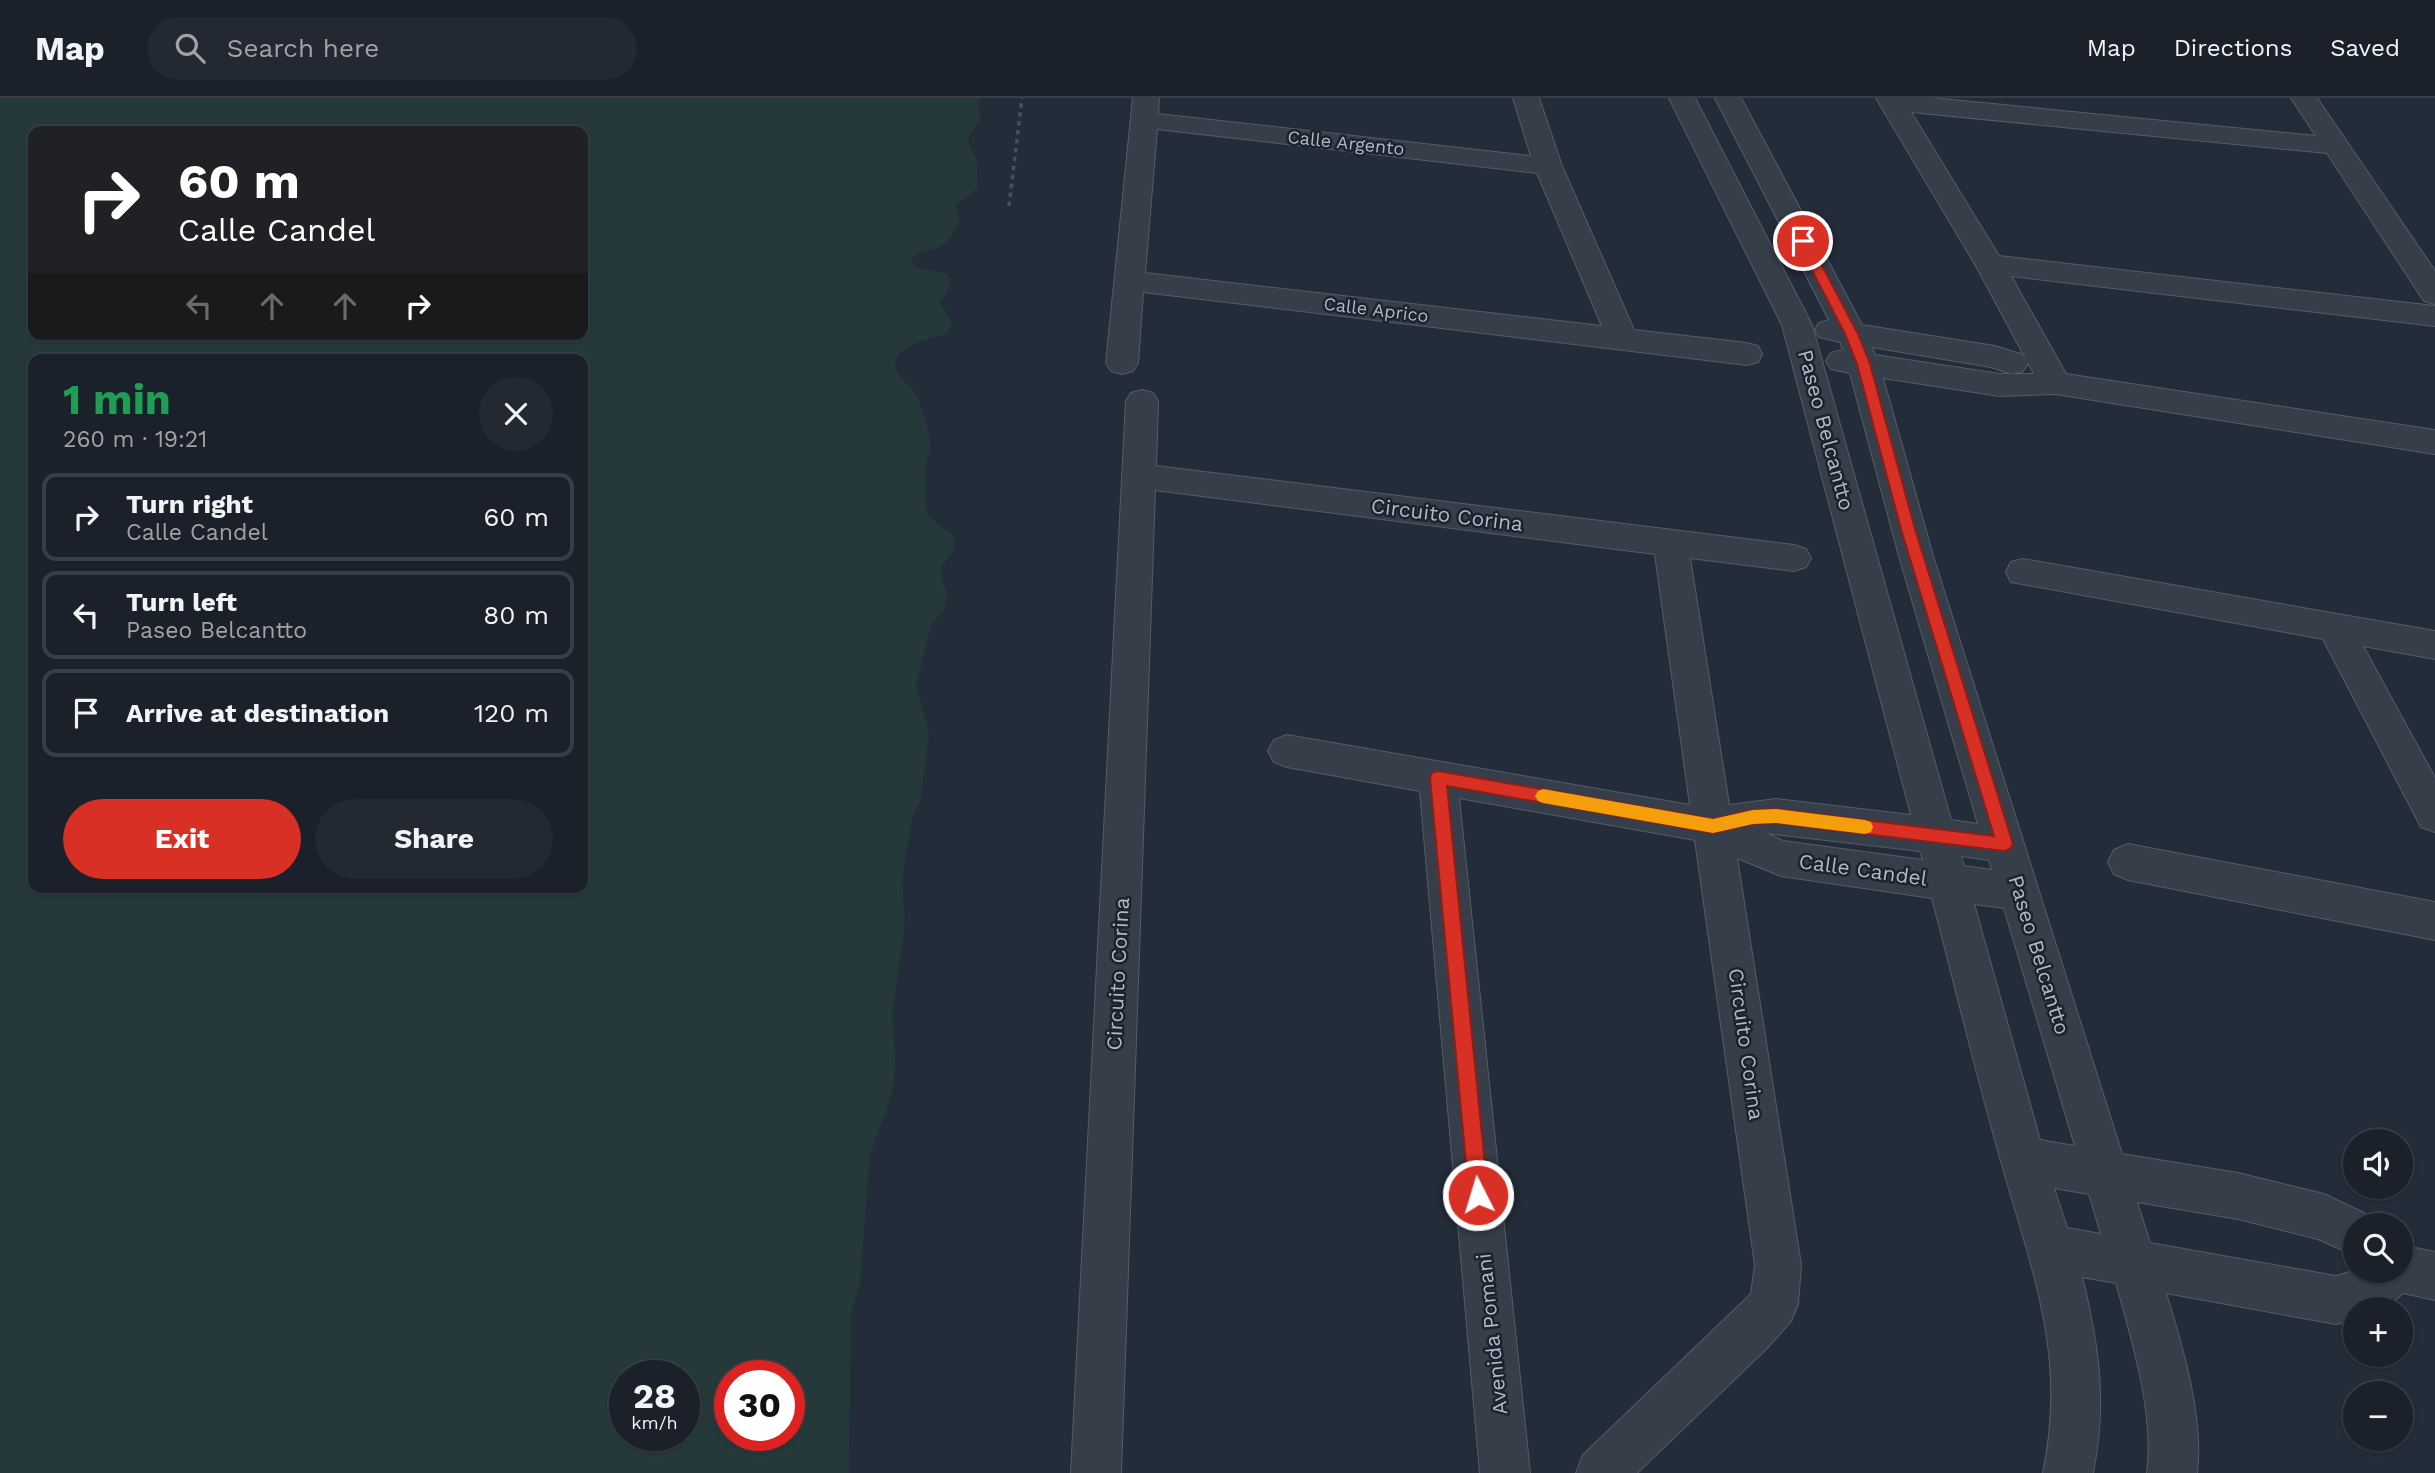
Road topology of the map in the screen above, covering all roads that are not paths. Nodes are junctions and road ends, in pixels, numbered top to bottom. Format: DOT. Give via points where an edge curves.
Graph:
graph roads {
  1 [pos="1526,98"];
  2 [pos="1682,98"];
  3 [pos="1728,98"];
  4 [pos="2304,98"];
  5 [pos="1891,100"];
  6 [pos="1145,109"];
  7 [pos="2336,146"];
  8 [pos="1548,166"];
  9 [pos="1990,264"];
  10 [pos="1130,281"];
  11 [pos="2435,294"];
  12 [pos="2435,316"];
  13 [pos="1623,340"];
  14 [pos="1802,340"];
  15 [pos="1858,349"];
  16 [pos="1747,354"];
  17 [pos="1122,363"];
  18 [pos="2055,383"];
  19 [pos="1142,401"];
  20 [pos="2435,442"];
  21 [pos="1140,475"];
  22 [pos="1671,545"];
  23 [pos="1794,558"];
  24 [pos="2023,572"];
  25 [pos="2334,627"];
  26 [pos="2435,645"];
  27 [pos="1287,751"];
  28 [pos="1438,778"];
  29 [pos="2435,815"];
  30 [pos="1713,826"];
  31 [pos="1917,834"];
  32 [pos="2004,844"];
  33 [pos="2128,862"];
  34 [pos="1909,877"];
  35 [pos="1949,883"];
  36 [pos="2019,892"];
  37 [pos="2435,921"];
  38 [pos="2024,1160"];
  39 [pos="2106,1173"];
  40 [pos="2343,1227"];
  41 [pos="2050,1248"];
  42 [pos="2133,1264"];
  43 [pos="2413,1271"];
  44 [pos="2435,1276"];
  45 [pos="2379,1283"];
  46 [pos="1096,1473"];
  47 [pos="1505,1473"];
  48 [pos="1601,1473"];
  49 [pos="2068,1473"];
  50 [pos="2172,1473"];
  1 -- 8 [label="street"];
  2 -- 14 [label="street, Paseo Belcantto"];
  3 -- 15 [label="street, Paseo Belcantto"];
  4 -- 7 [label="street"];
  5 -- 7 [label="street"];
  5 -- 9 [label="street"];
  6 -- 8 [label="street, Calle Argento"];
  6 -- 10 [label="street"];
  7 -- 11 [label="street"];
  8 -- 13 [label="street"];
  9 -- 12 [label="street"];
  9 -- 18 [label="street"];
  10 -- 13 [label="street, Calle Aprico"];
  10 -- 17 [label="street"];
  13 -- 16 [label="street, Calle Aprico"];
  14 -- 15 [label="street"];
  14 -- 31 [label="street, Paseo Belcantto"];
  15 -- 18 [label="street" via="2008,386"];
  15 -- 32 [label="street, Paseo Belcantto"];
  18 -- 20 [label="street"];
  19 -- 21 [label="street, Circuito Corina"];
  21 -- 22 [label="street, Circuito Corina"];
  21 -- 46 [label="street, Circuito Corina"];
  22 -- 23 [label="street, Circuito Corina"];
  22 -- 30 [label="street, Circuito Corina"];
  24 -- 25 [label="street"];
  25 -- 26 [label="street"];
  25 -- 29 [label="street"];
  27 -- 28 [label="street, Calle Candel"];
  28 -- 30 [label="street, Calle Candel"];
  28 -- 47 [label="street, Avenida Pomani"];
  30 -- 31 [label="street, Calle Candel" via="1776,816"];
  30 -- 34 [label="street, Calle Candel" via="1781,858"];
  30 -- 48 [label="street, Circuito Corina" via="1778,1265 1774,1304"];
  31 -- 32 [label="street, Calle Candel"];
  31 -- 34 [label="street"];
  31 -- 35 [label="street, Paseo Belcantto"];
  32 -- 36 [label="street, Paseo Belcantto"];
  33 -- 37 [label="street"];
  34 -- 35 [label="street, Calle Candel"];
  35 -- 36 [label="street, Calle Candel"];
  35 -- 38 [label="street, Paseo Belcantto"];
  36 -- 39 [label="street, Paseo Belcantto"];
  38 -- 39 [label="street"];
  38 -- 41 [label="street, Paseo Belcantto"];
  39 -- 40 [label="street" via="2238,1196 2323,1217"];
  39 -- 42 [label="street, Paseo Belcantto"];
  41 -- 42 [label="street"];
  41 -- 49 [label="street, Paseo Belcantto" via="2072,1338 2078,1397"];
  42 -- 45 [label="street" via="2336,1300 2366,1294"];
  42 -- 50 [label="street, Paseo Belcantto" via="2159,1348 2175,1450"];
  43 -- 44 [label="street"];
}
